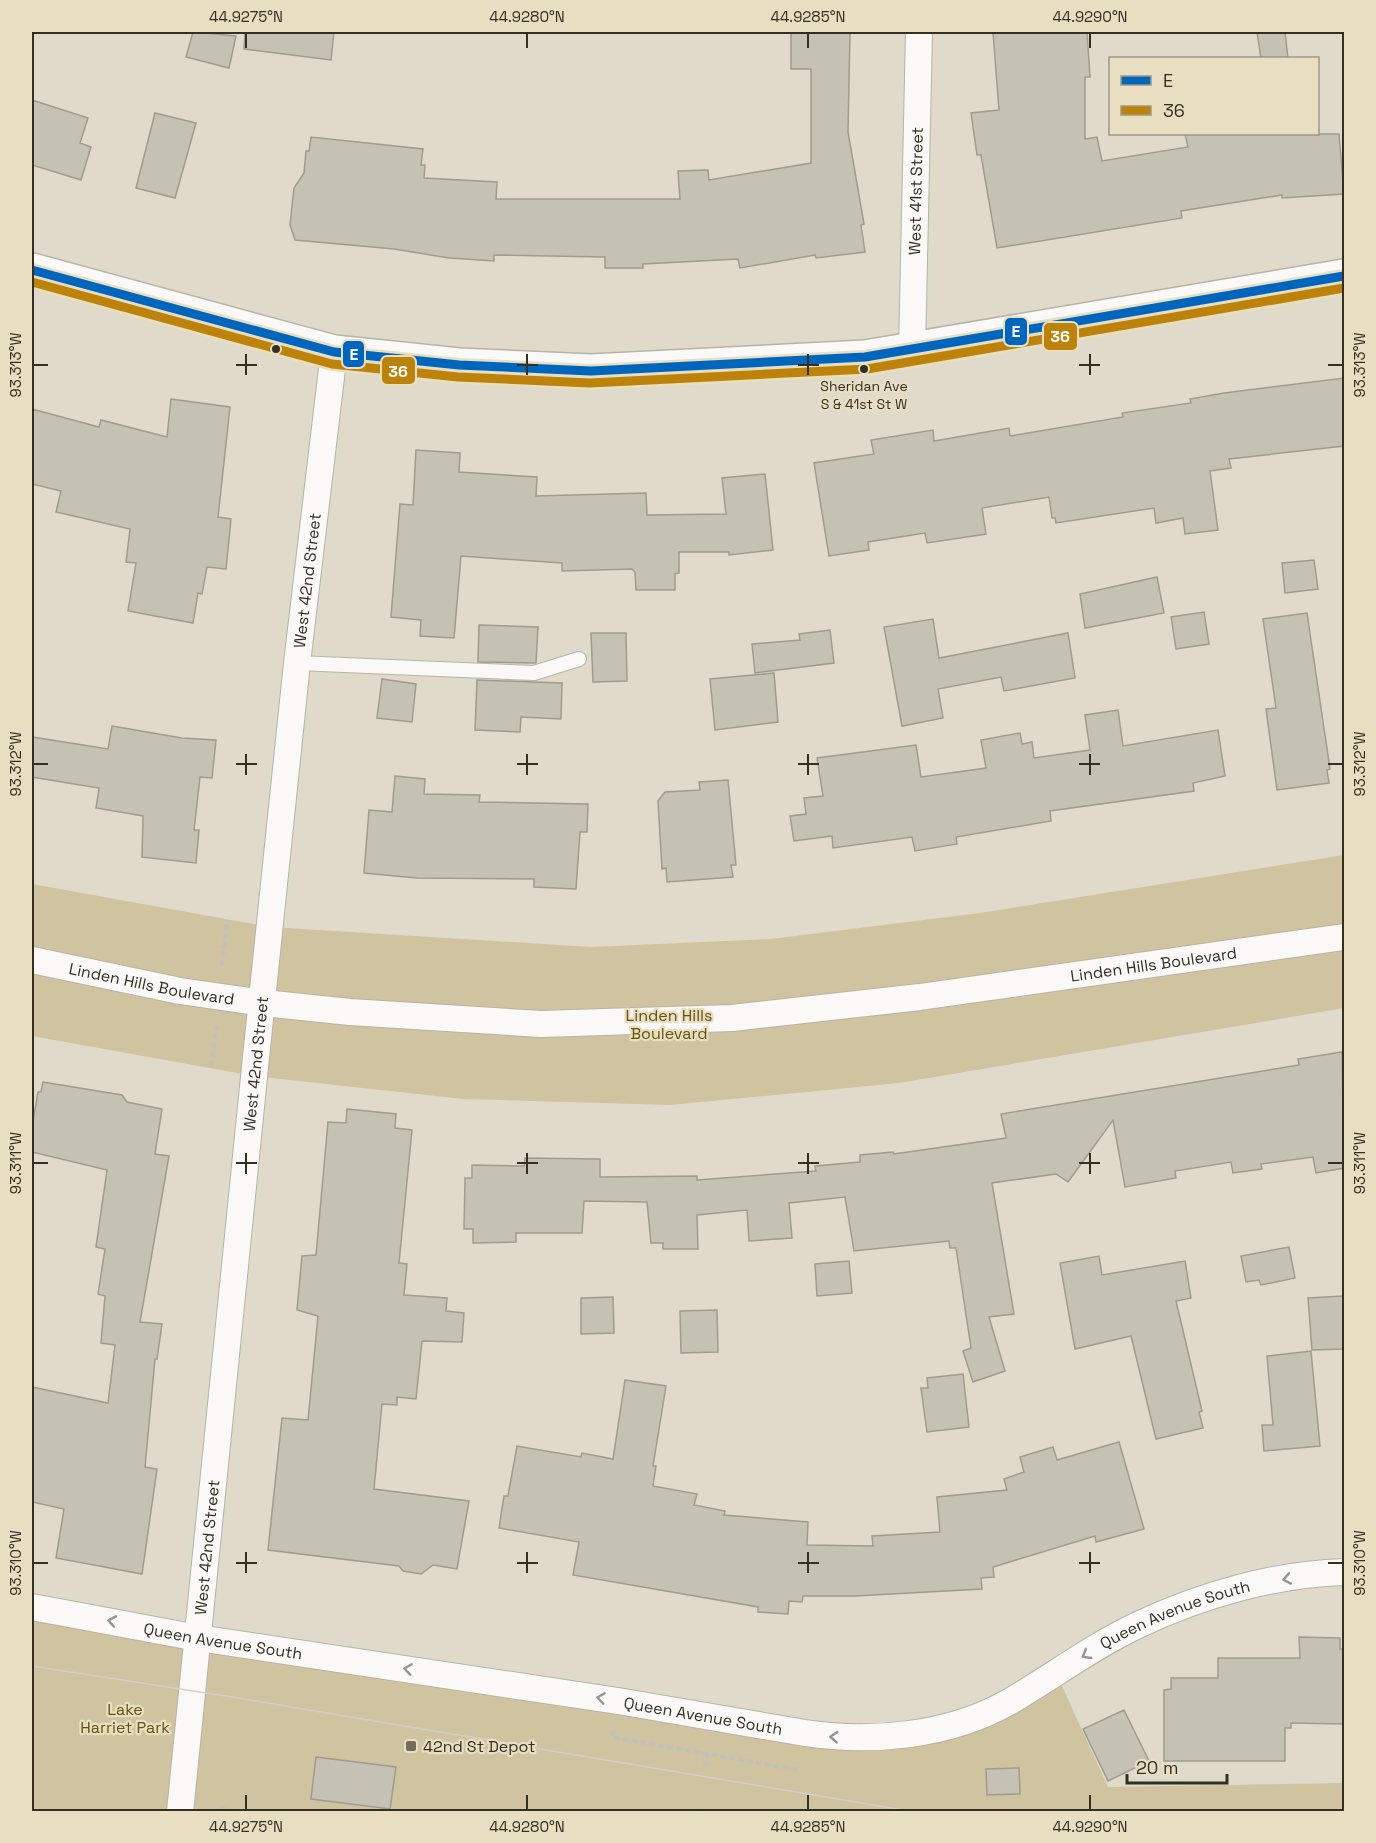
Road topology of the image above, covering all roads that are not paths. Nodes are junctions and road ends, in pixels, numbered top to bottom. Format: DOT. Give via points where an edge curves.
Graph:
graph roads {
  1 [pos="919,32"];
  2 [pos="32,270"];
  3 [pos="1344,276"];
  4 [pos="912,351"];
  5 [pos="334,352"];
  6 [pos="579,659"];
  7 [pos="297,663"];
  8 [pos="1344,937"];
  9 [pos="32,960"];
  10 [pos="263,1003"];
  11 [pos="1344,1572"];
  12 [pos="32,1606"];
  13 [pos="198,1638"];
  14 [pos="180,1812"];
  1 -- 4 [label="street, West 41st Street"];
  2 -- 5 [label="street"];
  3 -- 4 [label="street"];
  4 -- 5 [label="street" via="854,358 591,371 459,365"];
  5 -- 7 [label="street, West 42nd Street"];
  6 -- 7 [label="lane" via="534,673"];
  7 -- 10 [label="street, West 42nd Street"];
  8 -- 10 [label="street, Linden Hills Boulevard" via="920,997 732,1018 541,1024"];
  9 -- 10 [label="street, Linden Hills Boulevard" via="180,991"];
  10 -- 13 [label="street, West 42nd Street"];
  11 -- 13 [label="street, Queen Avenue South, one-way" via="1317,1573 1225,1591 1137,1625 1006,1704 951,1725 893,1737 825,1736"];
  13 -- 12 [label="street, Queen Avenue South, one-way"];
  13 -- 14 [label="street, West 42nd Street"];
}
